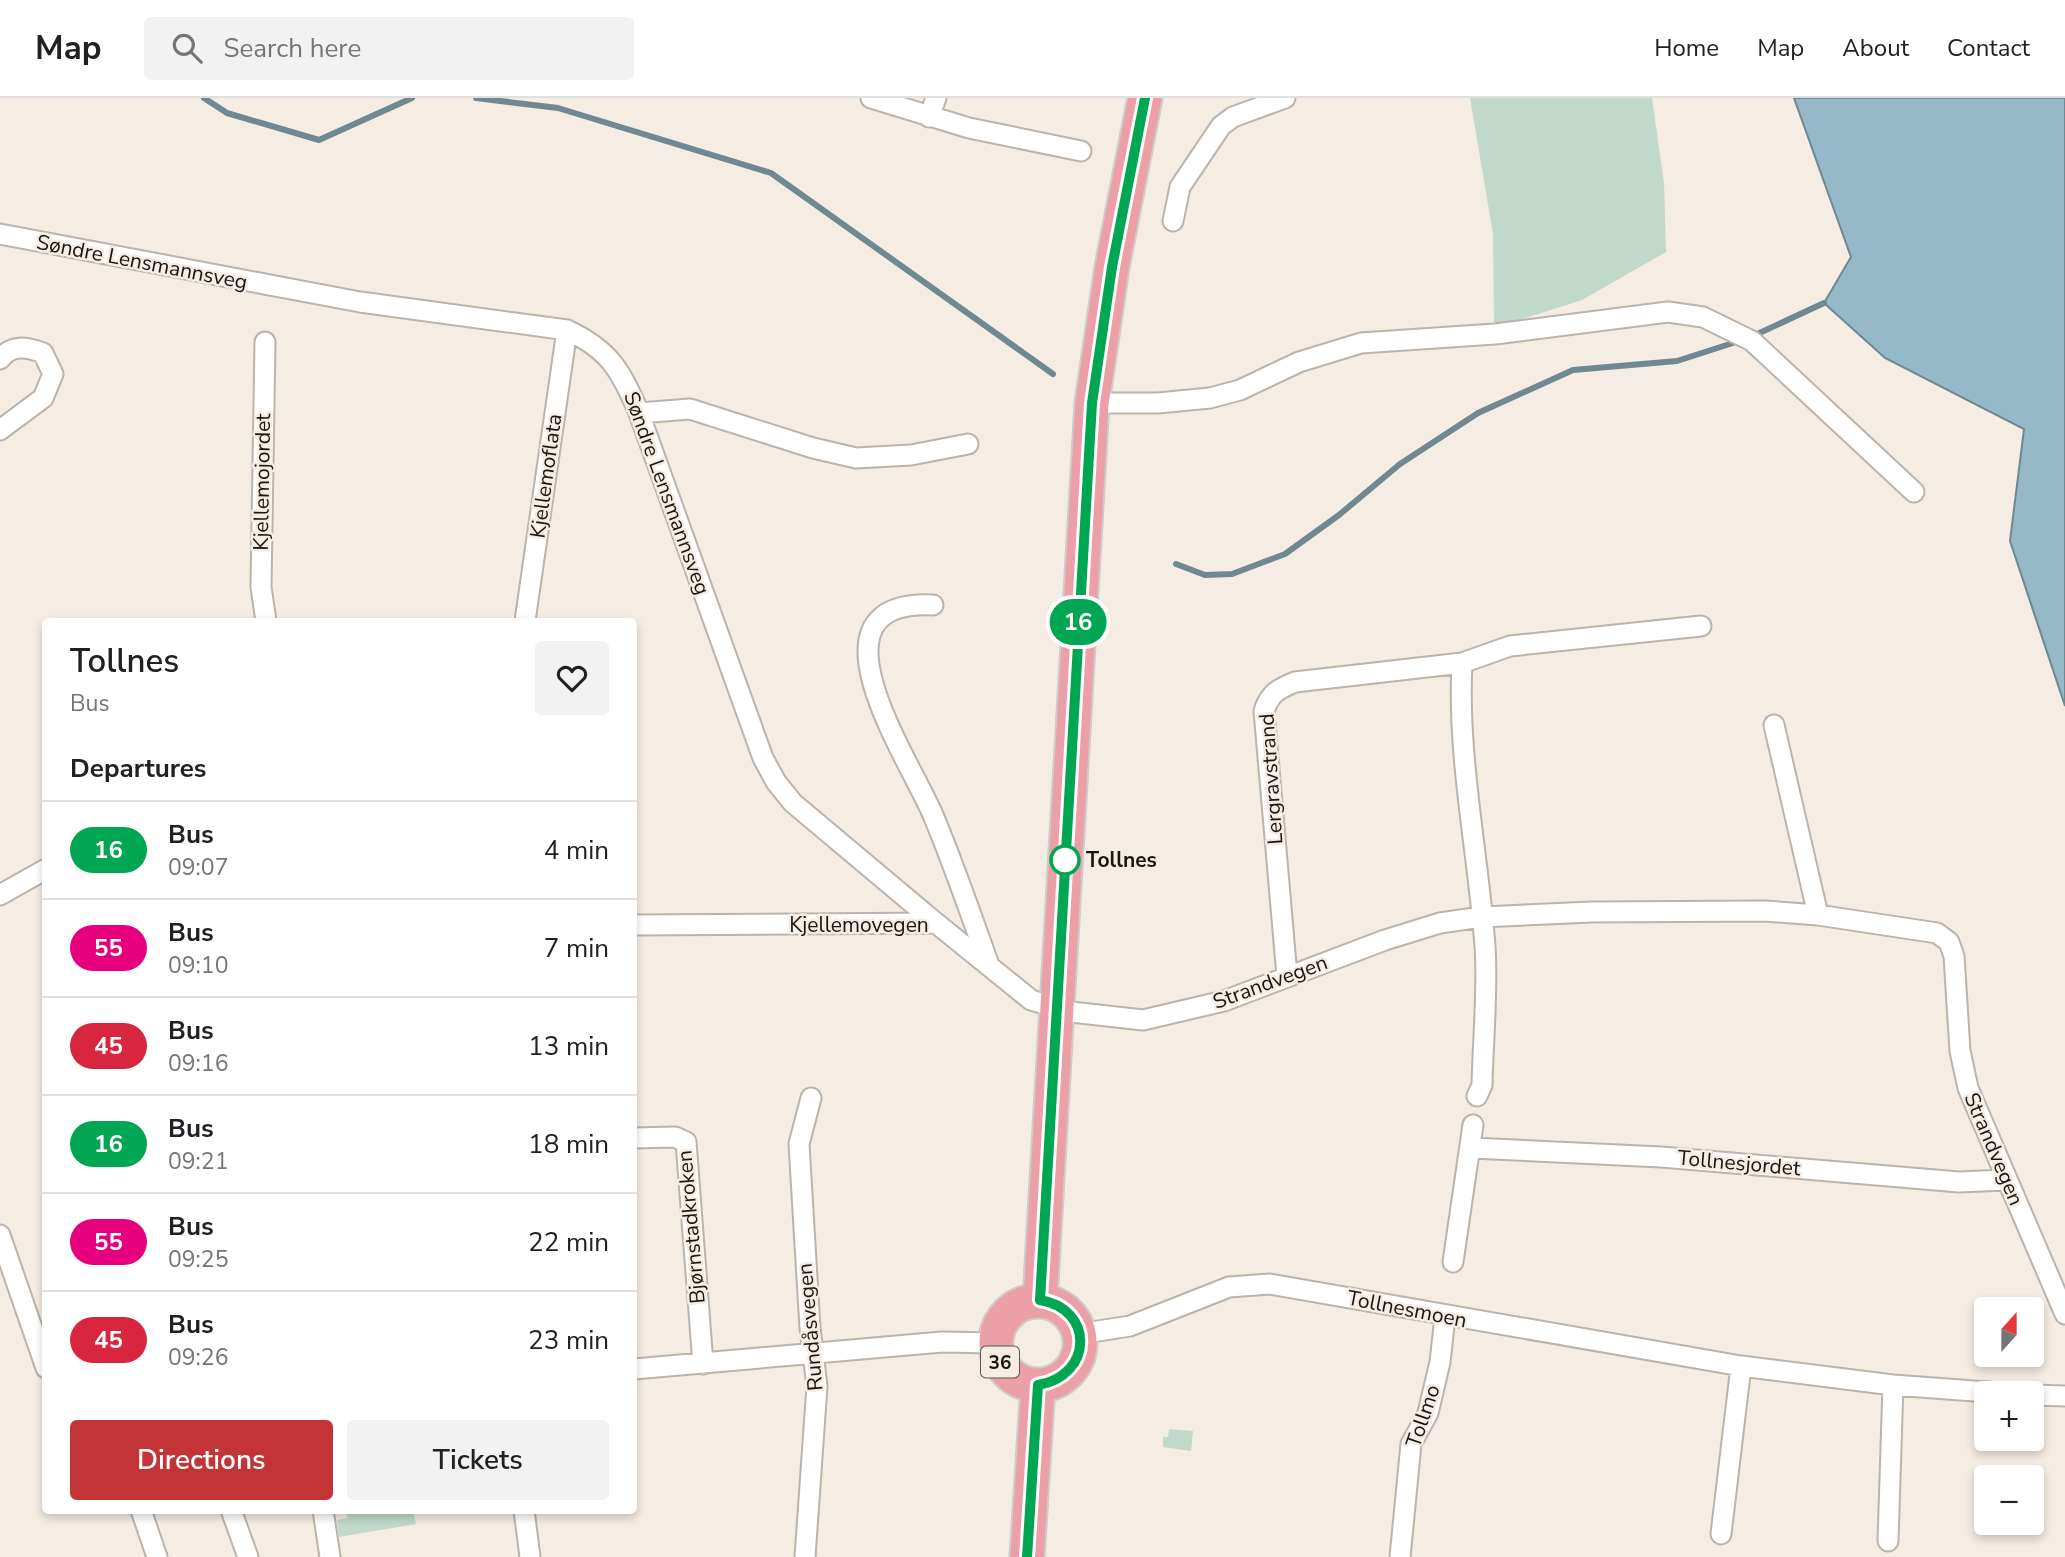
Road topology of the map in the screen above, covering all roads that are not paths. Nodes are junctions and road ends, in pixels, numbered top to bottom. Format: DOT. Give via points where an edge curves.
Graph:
graph roads {
  1 [pos="871,98"];
  2 [pos="936,98"];
  3 [pos="1145,98"];
  4 [pos="1285,98"];
  5 [pos="929,117"];
  6 [pos="1081,151"];
  7 [pos="1173,220"];
  8 [pos="0,234"];
  9 [pos="567,330"];
  10 [pos="265,342"];
  11 [pos="0,359"];
  12 [pos="1092,403"];
  13 [pos="639,413"];
  14 [pos="0,430"];
  15 [pos="968,444"];
  16 [pos="1914,492"];
  17 [pos="933,605"];
  18 [pos="266,618"];
  19 [pos="525,618"];
  20 [pos="1701,626"];
  21 [pos="1462,663"];
  22 [pos="1774,725"];
  23 [pos="42,871"];
  24 [pos="0,895"];
  25 [pos="1818,915"];
  26 [pos="1481,917"];
  27 [pos="936,923"];
  28 [pos="637,925"];
  29 [pos="989,965"];
  30 [pos="1287,976"];
  31 [pos="1056,1008"];
  32 [pos="1477,1096"];
  33 [pos="811,1098"];
  34 [pos="1473,1125"];
  35 [pos="637,1138"];
  36 [pos="1471,1149"];
  37 [pos="2006,1180"];
  38 [pos="0,1235"];
  39 [pos="1453,1262"];
  40 [pos="1040,1300"];
  41 [pos="2065,1314"];
  42 [pos="1445,1317"];
  43 [pos="1079,1334"];
  44 [pos="995,1343"];
  45 [pos="815,1355"];
  46 [pos="42,1356"];
  47 [pos="703,1364"];
  48 [pos="1741,1366"];
  49 [pos="637,1369"];
  50 [pos="1038,1385"];
  51 [pos="1893,1385"];
  52 [pos="1974,1391"];
  53 [pos="2044,1395"];
  54 [pos="2065,1396"];
  55 [pos="142,1514"];
  56 [pos="232,1514"];
  57 [pos="324,1514"];
  58 [pos="525,1514"];
  59 [pos="1721,1534"];
  60 [pos="1888,1541"];
  61 [pos="157,1557"];
  62 [pos="248,1557"];
  63 [pos="330,1557"];
  64 [pos="530,1557"];
  65 [pos="805,1557"];
  66 [pos="1027,1557"];
  67 [pos="1400,1557"];
  1 -- 5 [label="street"];
  2 -- 5 [label="street"];
  3 -- 12 [label="highway" via="1112,267"];
  4 -- 7 [label="street" via="1221,126 1180,187"];
  5 -- 6 [label="street"];
  8 -- 9 [label="street, Søndre Lensmannsveg" via="359,302"];
  9 -- 13 [label="street, Søndre Lensmannsveg" via="594,343 612,360"];
  9 -- 19 [label="street, Kjellemoflata"];
  10 -- 18 [label="street, Kjellemojordet" via="261,587"];
  11 -- 14 [label="street" via="5,352 26,347 43,353 54,374 43,398"];
  12 -- 16 [label="street" via="1210,398 1361,343 1495,334 1668,312 1703,317 1752,341"];
  12 -- 31 [label="highway"];
  13 -- 15 [label="street" via="690,409 856,458 911,455"];
  13 -- 27 [label="street, Søndre Lensmannsveg" via="775,782 793,803"];
  17 -- 29 [label="street" via="894,607 880,616 868,649 869,667 883,715 932,813"];
  20 -- 21 [label="street, Lergravstrand" via="1510,646"];
  21 -- 26 [label="street"];
  21 -- 30 [label="street, Lergravstrand" via="1295,682 1269,698 1264,711"];
  22 -- 25 [label="street"];
  23 -- 24 [label="street"];
  25 -- 26 [label="street, Strandvegen" via="1592,912"];
  25 -- 37 [label="street, Strandvegen" via="1937,933 1949,942 1968,1088"];
  26 -- 30 [label="street, Strandvegen" via="1429,927"];
  26 -- 32 [label="street" via="1485,947 1483,1071"];
  27 -- 28 [label="street, Kjellemovegen"];
  27 -- 29 [label="street, Kjellemovegen"];
  29 -- 31 [label="street, Kjellemovegen" via="1031,1000"];
  30 -- 31 [label="street, Strandvegen" via="1224,1000 1143,1020"];
  31 -- 40 [label="highway"];
  33 -- 45 [label="street, Rundåsvegen" via="799,1144"];
  34 -- 36 [label="street"];
  35 -- 47 [label="street, Bjørnstadkroken" via="675,1137 686,1142"];
  36 -- 37 [label="street, Tollnesjordet" via="1661,1157 1959,1182"];
  36 -- 39 [label="street"];
  37 -- 41 [label="street, Strandvegen"];
  38 -- 46 [label="street"];
  40 -- 43 [label="highway" via="1061,1307 1076,1323"];
  40 -- 44 [label="highway, 36" via="1008,1312"];
  42 -- 43 [label="street, Tollnesmoen" via="1292,1287 1251,1284 1209,1294 1130,1326"];
  42 -- 48 [label="street, Tollnesmoen"];
  42 -- 67 [label="street, Tollmo" via="1428,1413 1411,1444"];
  43 -- 50 [label="highway, 36" via="1077,1359 1071,1369 1051,1383"];
  44 -- 45 [label="street" via="943,1342"];
  44 -- 50 [label="highway, 36" via="1003,1368 1013,1377"];
  45 -- 47 [label="street"];
  45 -- 65 [label="street, Rundåsvegen" via="817,1387"];
  47 -- 49 [label="street"];
  48 -- 51 [label="street, Tollnesmoen"];
  48 -- 59 [label="street"];
  50 -- 66 [label="highway, 36"];
  51 -- 52 [label="street, Tollnesmoen"];
  51 -- 60 [label="street"];
  53 -- 54 [label="street"];
  55 -- 61 [label="street"];
  56 -- 62 [label="street"];
  57 -- 63 [label="street"];
  58 -- 64 [label="street"];
}
